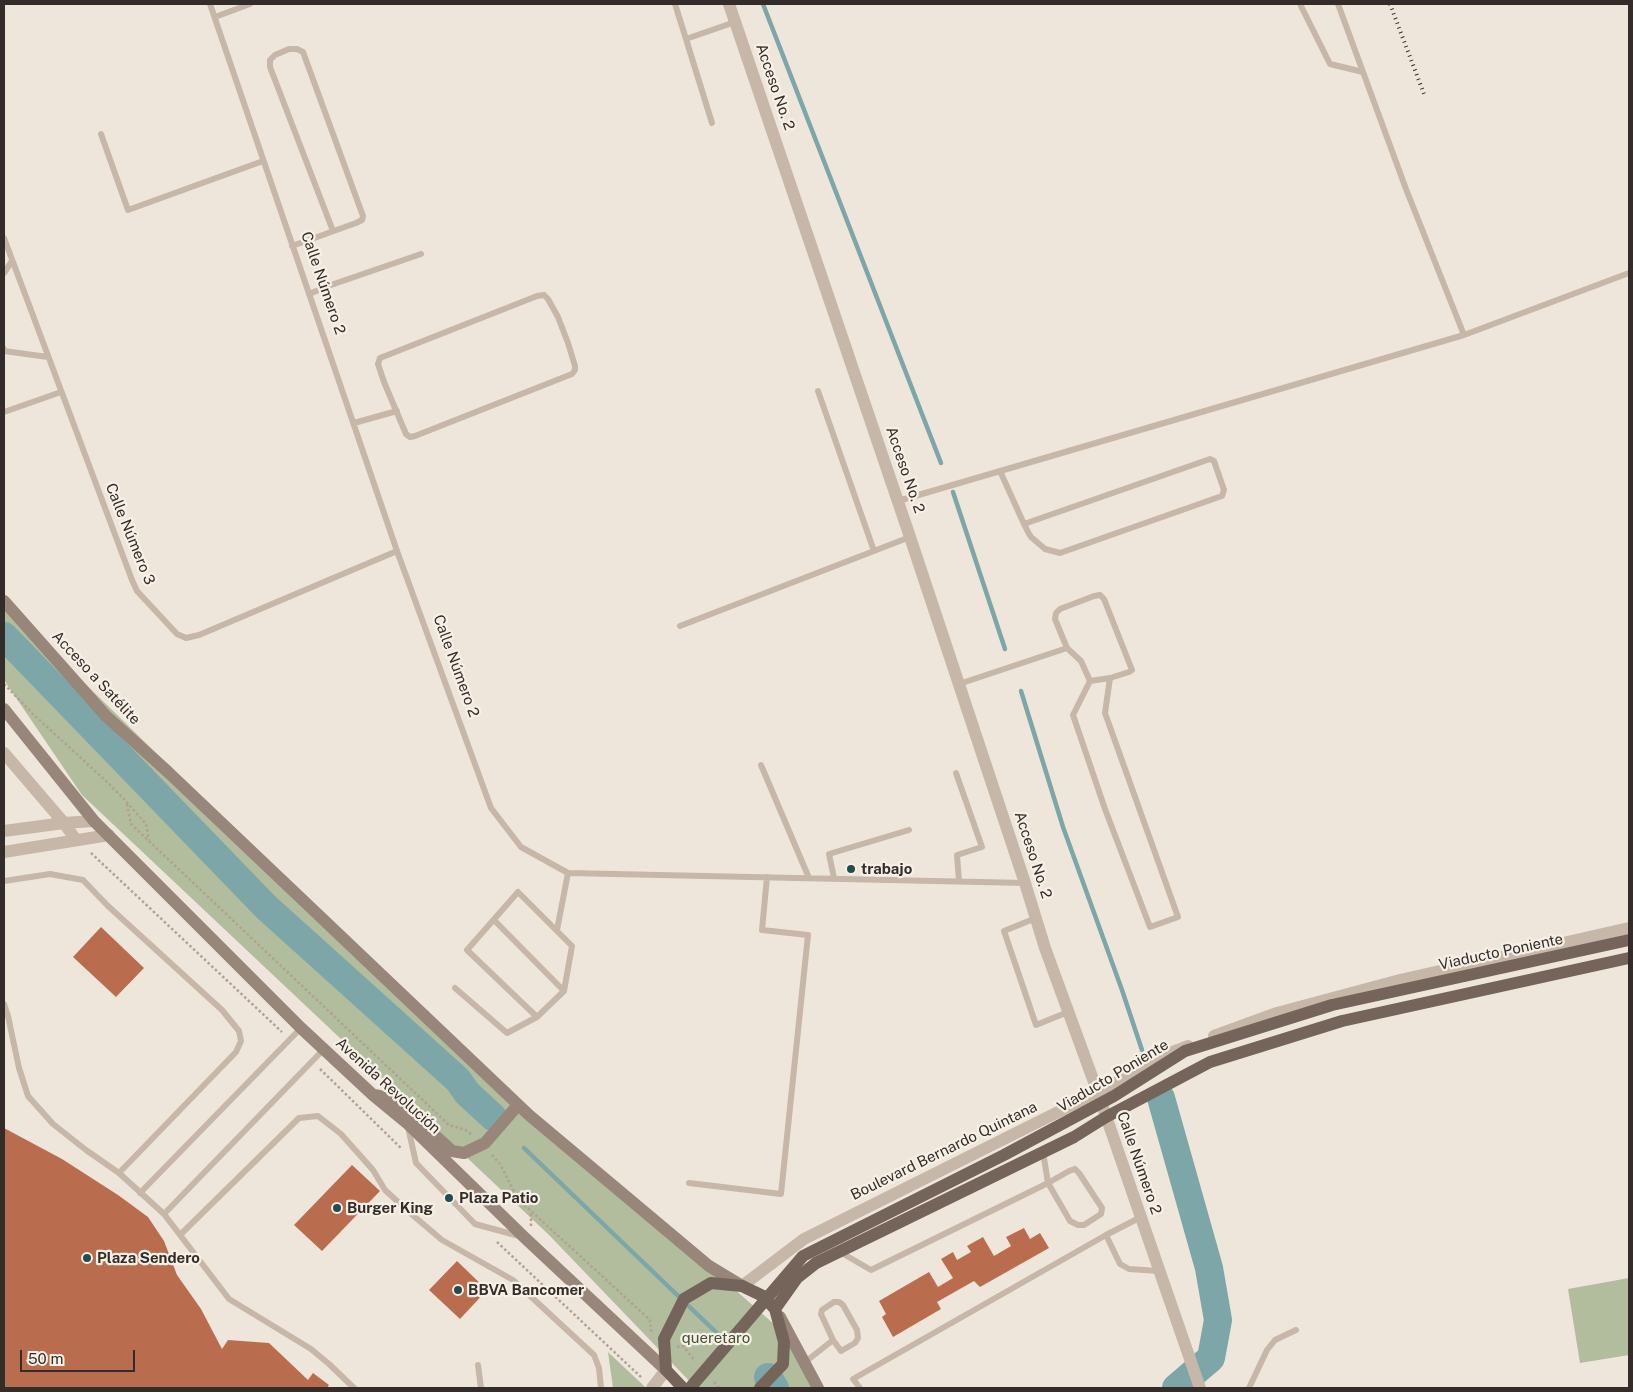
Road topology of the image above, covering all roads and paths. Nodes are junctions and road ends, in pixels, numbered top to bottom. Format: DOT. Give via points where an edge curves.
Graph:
graph roads {
  1 [pos="210,4"];
  2 [pos="250,4"];
  3 [pos="674,4"];
  4 [pos="729,4"];
  5 [pos="1300,4"];
  6 [pos="1338,4"];
  7 [pos="215,17"];
  8 [pos="736,22"];
  9 [pos="686,38"];
  10 [pos="1363,72"];
  11 [pos="712,123"];
  12 [pos="101,134"];
  13 [pos="263,161"];
  14 [pos="333,231"];
  15 [pos="4,238"];
  16 [pos="292,246"];
  17 [pos="422,254"];
  18 [pos="12,261"];
  19 [pos="4,273"];
  20 [pos="1629,273"];
  21 [pos="309,294"];
  22 [pos="1464,335"];
  23 [pos="4,349"];
  24 [pos="48,357"];
  25 [pos="818,391"];
  26 [pos="61,392"];
  27 [pos="397,411"];
  28 [pos="4,412"];
  29 [pos="354,423"];
  30 [pos="1000,472"];
  31 [pos="898,501"];
  32 [pos="1024,524"];
  33 [pos="910,537"];
  34 [pos="874,551"];
  35 [pos="397,552"];
  36 [pos="4,601"];
  37 [pos="680,626"];
  38 [pos="1067,648"];
  39 [pos="1110,678"];
  40 [pos="1090,681"];
  41 [pos="4,684"];
  42 [pos="959,684"];
  43 [pos="4,709"];
  44 [pos="4,753"];
  45 [pos="761,765"];
  46 [pos="956,773"];
  47 [pos="128,804"];
  48 [pos="94,821"];
  49 [pos="64,823"];
  50 [pos="908,830"];
  51 [pos="4,832"];
  52 [pos="109,835"];
  53 [pos="149,842"];
  54 [pos="80,844"];
  55 [pos="4,852"];
  56 [pos="568,873"];
  57 [pos="767,877"];
  58 [pos="809,878"];
  59 [pos="834,878"];
  60 [pos="4,881"];
  61 [pos="959,881"];
  62 [pos="1026,883"];
  63 [pos="1036,918"];
  64 [pos="494,920"];
  65 [pos="1629,928"];
  66 [pos="557,930"];
  67 [pos="1629,940"];
  68 [pos="1045,948"];
  69 [pos="1629,958"];
  70 [pos="455,988"];
  71 [pos="564,991"];
  72 [pos="4,1004"];
  73 [pos="1068,1012"];
  74 [pos="536,1017"];
  75 [pos="301,1028"];
  76 [pos="291,1040"];
  77 [pos="324,1049"];
  78 [pos="312,1061"];
  79 [pos="1103,1090"];
  80 [pos="373,1095"];
  81 [pos="516,1109"];
  82 [pos="1106,1117"];
  83 [pos="407,1124"];
  84 [pos="484,1144"];
  85 [pos="1043,1152"];
  86 [pos="408,1155"];
  87 [pos="119,1173"];
  88 [pos="689,1182"];
  89 [pos="1048,1183"];
  90 [pos="140,1193"];
  91 [pos="164,1214"];
  92 [pos="1141,1217"];
  93 [pos="180,1235"];
  94 [pos="1106,1235"];
  95 [pos="524,1237"];
  96 [pos="493,1238"];
  97 [pos="838,1252"];
  98 [pos="1159,1271"];
  99 [pos="742,1286"];
  100 [pos="776,1308"];
  101 [pos="1296,1330"];
  102 [pos="833,1340"];
  103 [pos="664,1344"];
  104 [pos="804,1363"];
  105 [pos="478,1364"];
  106 [pos="701,1367"];
  107 [pos="666,1370"];
  108 [pos="713,1381"];
  109 [pos="354,1388"];
  110 [pos="481,1388"];
  111 [pos="601,1388"];
  112 [pos="652,1388"];
  113 [pos="683,1388"];
  114 [pos="690,1388"];
  115 [pos="719,1388"];
  116 [pos="760,1388"];
  117 [pos="818,1388"];
  118 [pos="860,1388"];
  119 [pos="1200,1388"];
  120 [pos="1249,1388"];
  1 -- 7 [label="lane, Calle Número 2"];
  2 -- 7 [label="lane"];
  3 -- 9 [label="lane"];
  4 -- 8 [label="street, Acceso No. 2"];
  5 -- 10 [label="lane" via="1330,64"];
  6 -- 10 [label="lane"];
  7 -- 13 [label="lane, Calle Número 2"];
  8 -- 9 [label="lane"];
  8 -- 31 [label="street, Acceso No. 2"];
  9 -- 11 [label="lane"];
  10 -- 22 [label="lane"];
  12 -- 13 [label="lane" via="128,210"];
  13 -- 16 [label="lane, Calle Número 2"];
  14 -- 14 [label="lane" via="270,67 270,60 275,55 289,49 303,52 362,213 359,222"];
  14 -- 16 [label="lane"];
  15 -- 18 [label="lane, Calle Número 3"];
  16 -- 21 [label="lane, Calle Número 2"];
  17 -- 21 [label="lane"];
  18 -- 19 [label="lane"];
  18 -- 24 [label="lane, Calle Número 3"];
  20 -- 22 [label="lane"];
  21 -- 29 [label="lane, Calle Número 2"];
  22 -- 30 [label="lane"];
  23 -- 24 [label="lane"];
  24 -- 26 [label="lane, Calle Número 3"];
  25 -- 34 [label="lane"];
  26 -- 28 [label="lane"];
  26 -- 35 [label="lane, Calle Número 3" via="137,591 177,634 186,638 199,635"];
  27 -- 27 [label="lane" via="406,434 416,436 572,374 575,366 558,317 548,299 544,295 538,296 380,358 378,364"];
  27 -- 29 [label="lane"];
  29 -- 35 [label="lane, Calle Número 2"];
  30 -- 31 [label="lane"];
  30 -- 32 [label="lane"];
  31 -- 33 [label="street, Acceso No. 2"];
  32 -- 32 [label="lane" via="1039,546 1060,552 1222,496 1224,490 1214,461 1210,459"];
  33 -- 34 [label="lane"];
  33 -- 42 [label="street, Acceso No. 2"];
  34 -- 37 [label="lane"];
  35 -- 56 [label="lane, Calle Número 2" via="491,808 521,847"];
  36 -- 81 [label="main road, Acceso a Satélite" via="106,716"];
  38 -- 39 [label="lane" via="1055,620 1056,613 1100,596 1132,670"];
  38 -- 40 [label="lane" via="1081,661"];
  38 -- 42 [label="lane"];
  39 -- 40 [label="lane"];
  39 -- 40 [label="lane" via="1105,713 1178,917 1150,928 1073,715"];
  41 -- 47 [label="path"];
  42 -- 62 [label="street, Acceso No. 2"];
  43 -- 48 [label="main road, Avenida Revolución"];
  44 -- 49 [label="street"];
  45 -- 58 [label="lane"];
  46 -- 61 [label="lane" via="982,848 957,855"];
  47 -- 53 [label="path" via="146,824"];
  47 -- 53 [label="path" via="131,824"];
  48 -- 49 [label="street"];
  48 -- 52 [label="main road, Avenida Revolución"];
  49 -- 51 [label="street"];
  49 -- 54 [label="street"];
  50 -- 59 [label="lane" via="829,854"];
  52 -- 54 [label="street"];
  52 -- 75 [label="main road, Avenida Revolución"];
  53 -- 84 [label="path" via="449,1124 466,1130"];
  54 -- 55 [label="street"];
  54 -- 76 [label="path"];
  56 -- 57 [label="lane, Calle Número 2"];
  56 -- 66 [label="lane"];
  57 -- 58 [label="lane, Calle Número 2"];
  57 -- 88 [label="lane" via="762,930 808,935 781,1194"];
  58 -- 59 [label="lane, Calle Número 2"];
  59 -- 61 [label="lane, Calle Número 2"];
  60 -- 87 [label="lane" via="50,874 83,880 222,1010 239,1031 240,1047"];
  61 -- 62 [label="lane, Calle Número 2"];
  62 -- 63 [label="street, Acceso No. 2"];
  63 -- 68 [label="street, Acceso No. 2"];
  63 -- 73 [label="lane" via="1004,931 1036,1025"];
  64 -- 66 [label="lane" via="518,892"];
  64 -- 71 [label="lane"];
  64 -- 74 [label="lane" via="467,950"];
  65 -- 79 [label="street, Boulevard Bernardo Quintana" via="1400,980 1286,1010 1172,1052"];
  66 -- 71 [label="lane" via="572,946"];
  67 -- 114 [label="main road, Viaducto Poniente, bridge" via="1332,1005 1186,1051 1114,1096 1030,1142 803,1256"];
  68 -- 73 [label="street, Calle Número 2"];
  69 -- 82 [label="main road" via="1342,1021 1210,1062"];
  70 -- 74 [label="lane" via="507,1033"];
  71 -- 74 [label="lane"];
  72 -- 87 [label="lane" via="28,1096 53,1124"];
  73 -- 79 [label="street, Calle Número 2"];
  75 -- 76 [label="lane"];
  75 -- 77 [label="main road, Avenida Revolución"];
  76 -- 90 [label="lane"];
  77 -- 78 [label="lane"];
  77 -- 80 [label="main road, Avenida Revolución"];
  78 -- 86 [label="path"];
  78 -- 91 [label="lane"];
  79 -- 82 [label="street, Calle Número 2"];
  79 -- 99 [label="street, Boulevard Bernardo Quintana" via="804,1239"];
  80 -- 83 [label="main road, Avenida Revolución"];
  80 -- 84 [label="main road" via="395,1099 452,1151 464,1153"];
  81 -- 84 [label="main road"];
  81 -- 99 [label="main road" via="709,1266"];
  82 -- 85 [label="main road"];
  82 -- 92 [label="street, Calle Número 2"];
  83 -- 95 [label="main road, Avenida Revolución"];
  83 -- 95 [label="lane" via="416,1163 475,1224"];
  84 -- 103 [label="path" via="500,1164 518,1199 650,1320 651,1330"];
  85 -- 89 [label="lane"];
  85 -- 97 [label="main road"];
  87 -- 90 [label="lane"];
  89 -- 89 [label="lane" via="1070,1221 1084,1225 1101,1214 1102,1208 1075,1169"];
  89 -- 97 [label="lane" via="872,1270"];
  90 -- 91 [label="lane"];
  91 -- 93 [label="lane"];
  92 -- 94 [label="lane"];
  92 -- 98 [label="street, Calle Número 2"];
  93 -- 109 [label="lane" via="229,1299 311,1349"];
  93 -- 111 [label="lane" via="298,1118 318,1116 341,1134 373,1170 385,1190 409,1212 442,1240 513,1280 594,1355"];
  94 -- 98 [label="lane" via="1120,1264 1129,1270"];
  94 -- 118 [label="lane" via="853,1379"];
  95 -- 107 [label="main road, Avenida Revolución"];
  96 -- 112 [label="path"];
  97 -- 100 [label="main road" via="816,1262 797,1278"];
  98 -- 119 [label="street, Calle Número 2"];
  99 -- 100 [label="main road" via="763,1296"];
  99 -- 103 [label="main road" via="711,1283 684,1299"];
  100 -- 104 [label="main road"];
  100 -- 116 [label="main road" via="784,1342 783,1364"];
  101 -- 120 [label="lane" via="1274,1340"];
  102 -- 102 [label="lane" via="822,1318 822,1310 839,1302 858,1338 841,1351"];
  102 -- 104 [label="lane"];
  103 -- 106 [label="path" via="674,1348 683,1346"];
  103 -- 107 [label="main road"];
  104 -- 117 [label="main road"];
  105 -- 110 [label="lane"];
  107 -- 112 [label="street"];
  107 -- 113 [label="main road"];
  108 -- 115 [label="path"];
}
